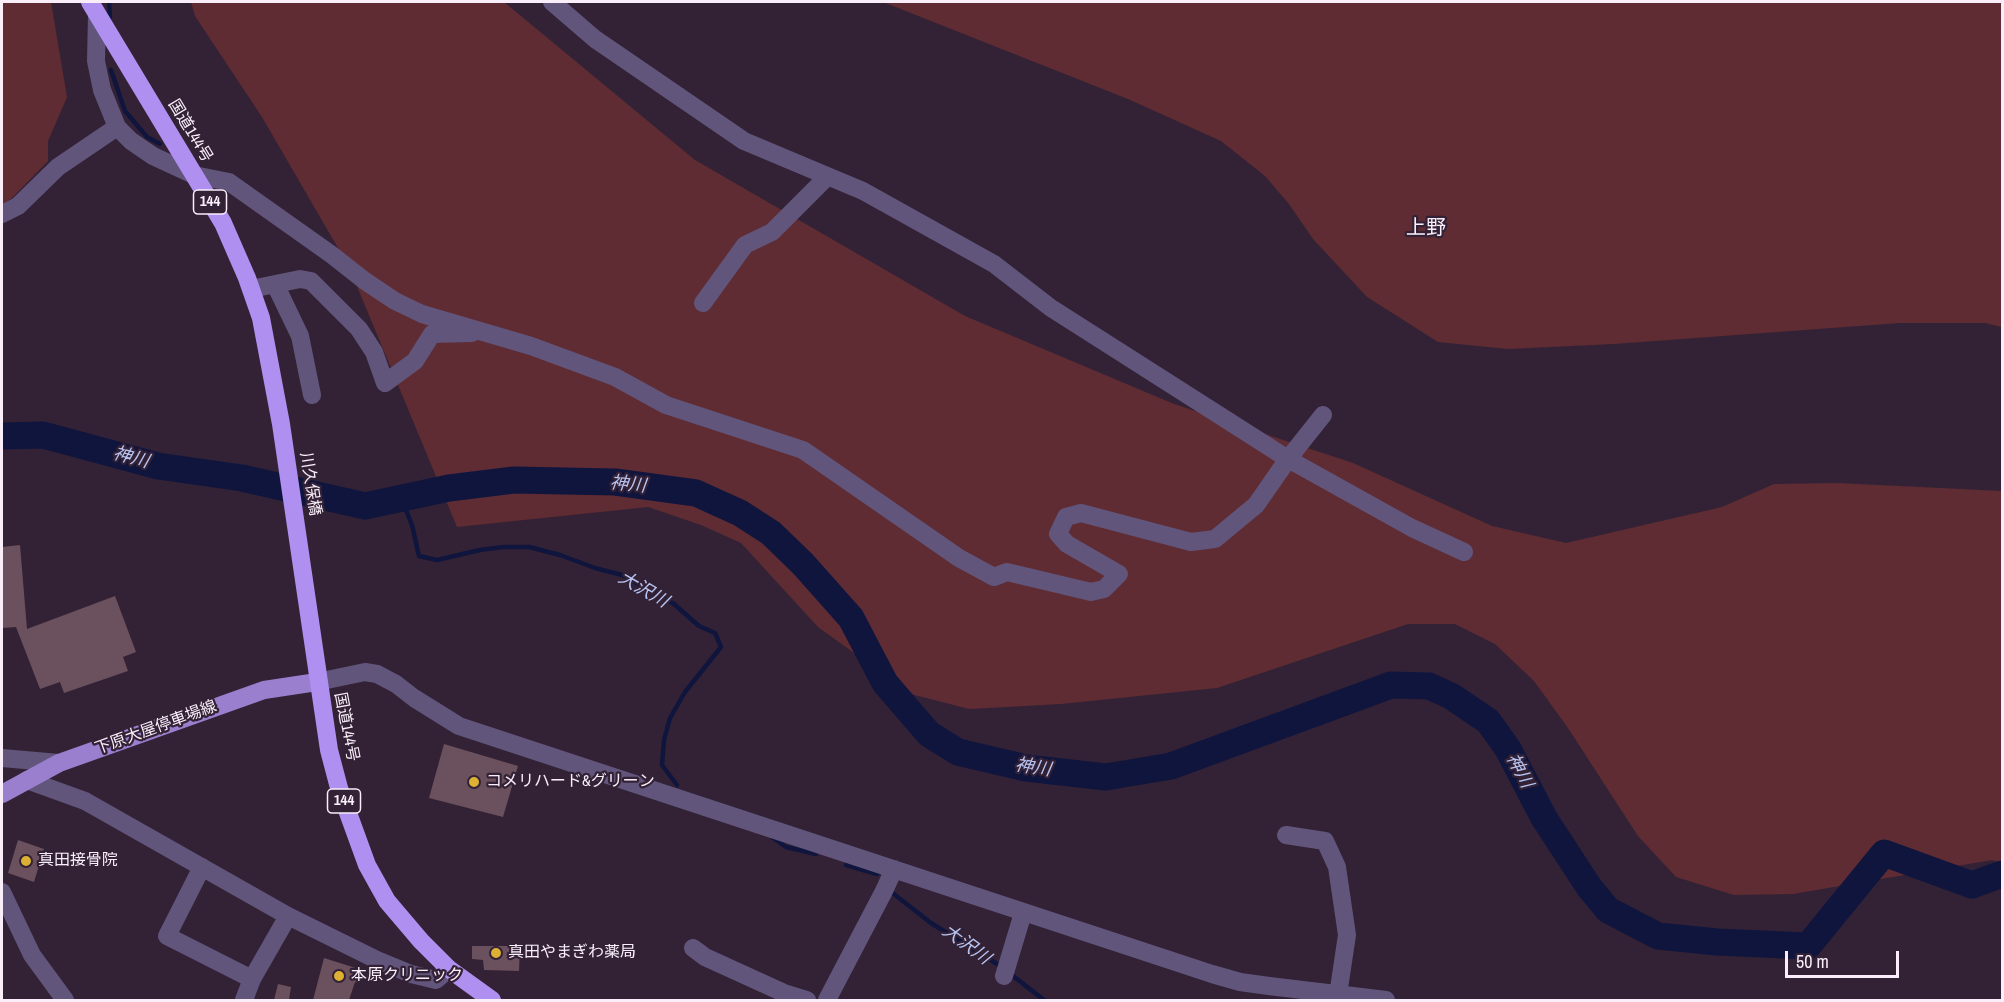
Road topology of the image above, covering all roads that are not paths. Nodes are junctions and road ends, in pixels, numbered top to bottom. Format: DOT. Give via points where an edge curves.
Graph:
graph roads {
  1 [pos="552,2"];
  2 [pos="94,8"];
  3 [pos="117,127"];
  4 [pos="194,176"];
  5 [pos="827,177"];
  6 [pos="2,214"];
  7 [pos="275,284"];
  8 [pos="251,289"];
  9 [pos="703,303"];
  10 [pos="486,332"];
  11 [pos="312,395"];
  12 [pos="1323,415"];
  13 [pos="281,424"];
  14 [pos="1288,459"];
  15 [pos="300,550"];
  16 [pos="1464,552"];
  17 [pos="317,682"];
  18 [pos="2,758"];
  19 [pos="59,763"];
  20 [pos="27,780"];
  21 [pos="2,794"];
  22 [pos="1286,834"];
  23 [pos="202,867"];
  24 [pos="894,869"];
  25 [pos="2,892"];
  26 [pos="1023,913"];
  27 [pos="288,916"];
  28 [pos="693,948"];
  29 [pos="449,969"];
  30 [pos="1005,971"];
  31 [pos="252,979"];
  32 [pos="1329,996"];
  33 [pos="65,1000"];
  34 [pos="244,1000"];
  35 [pos="492,1000"];
  36 [pos="807,1000"];
  37 [pos="827,1000"];
  38 [pos="1386,1000"];
  1 -- 5 [label="street" via="595,39 744,141"];
  2 -- 3 [label="street" via="96,60 102,90"];
  2 -- 4 [label="highway, 国道144号 / 144"];
  3 -- 4 [label="street" via="153,156"];
  3 -- 6 [label="street" via="58,167 18,206"];
  4 -- 8 [label="highway, 国道144号 / 144" via="223,224"];
  4 -- 10 [label="street" via="229,182 395,301 422,314"];
  5 -- 9 [label="street" via="772,232 745,245"];
  5 -- 14 [label="street" via="863,191 994,264 1051,308"];
  7 -- 8 [label="street"];
  7 -- 10 [label="street" via="311,281 358,329 374,352 385,383 415,361 432,334"];
  7 -- 11 [label="street" via="300,336"];
  8 -- 13 [label="highway, 国道144号 / 144" via="261,318"];
  10 -- 14 [label="street" via="615,377 666,405 804,450 959,558 994,577 1007,572 1091,592 1104,589 1119,574 1062,539 1058,534 1066,517 1081,513 1191,542 1215,539 1256,505"];
  12 -- 14 [label="street"];
  13 -- 15 [label="highway, 川久保橋 / 144"];
  14 -- 16 [label="street" via="1412,528"];
  15 -- 17 [label="highway, 国道144号 / 144"];
  17 -- 19 [label="main road, 下原大屋停車場線" via="264,690"];
  17 -- 24 [label="street" via="366,672 377,674 459,726"];
  17 -- 29 [label="highway, 国道144号 / 144" via="339,788 367,865 403,922"];
  18 -- 19 [label="street"];
  19 -- 20 [label="main road, 下原大屋停車場線"];
  20 -- 21 [label="main road, 下原大屋停車場線"];
  20 -- 23 [label="street" via="85,801"];
  22 -- 32 [label="street" via="1325,841 1337,867 1347,935"];
  23 -- 27 [label="street"];
  23 -- 31 [label="street" via="167,936"];
  24 -- 26 [label="street"];
  24 -- 37 [label="street"];
  25 -- 33 [label="street" via="32,955"];
  26 -- 30 [label="street"];
  26 -- 32 [label="street" via="1240,982"];
  27 -- 29 [label="street" via="411,974 435,980"];
  27 -- 31 [label="street"];
  28 -- 36 [label="street" via="705,957"];
  29 -- 35 [label="highway, 国道144号 / 144"];
  31 -- 34 [label="street"];
  32 -- 38 [label="street"];
}
